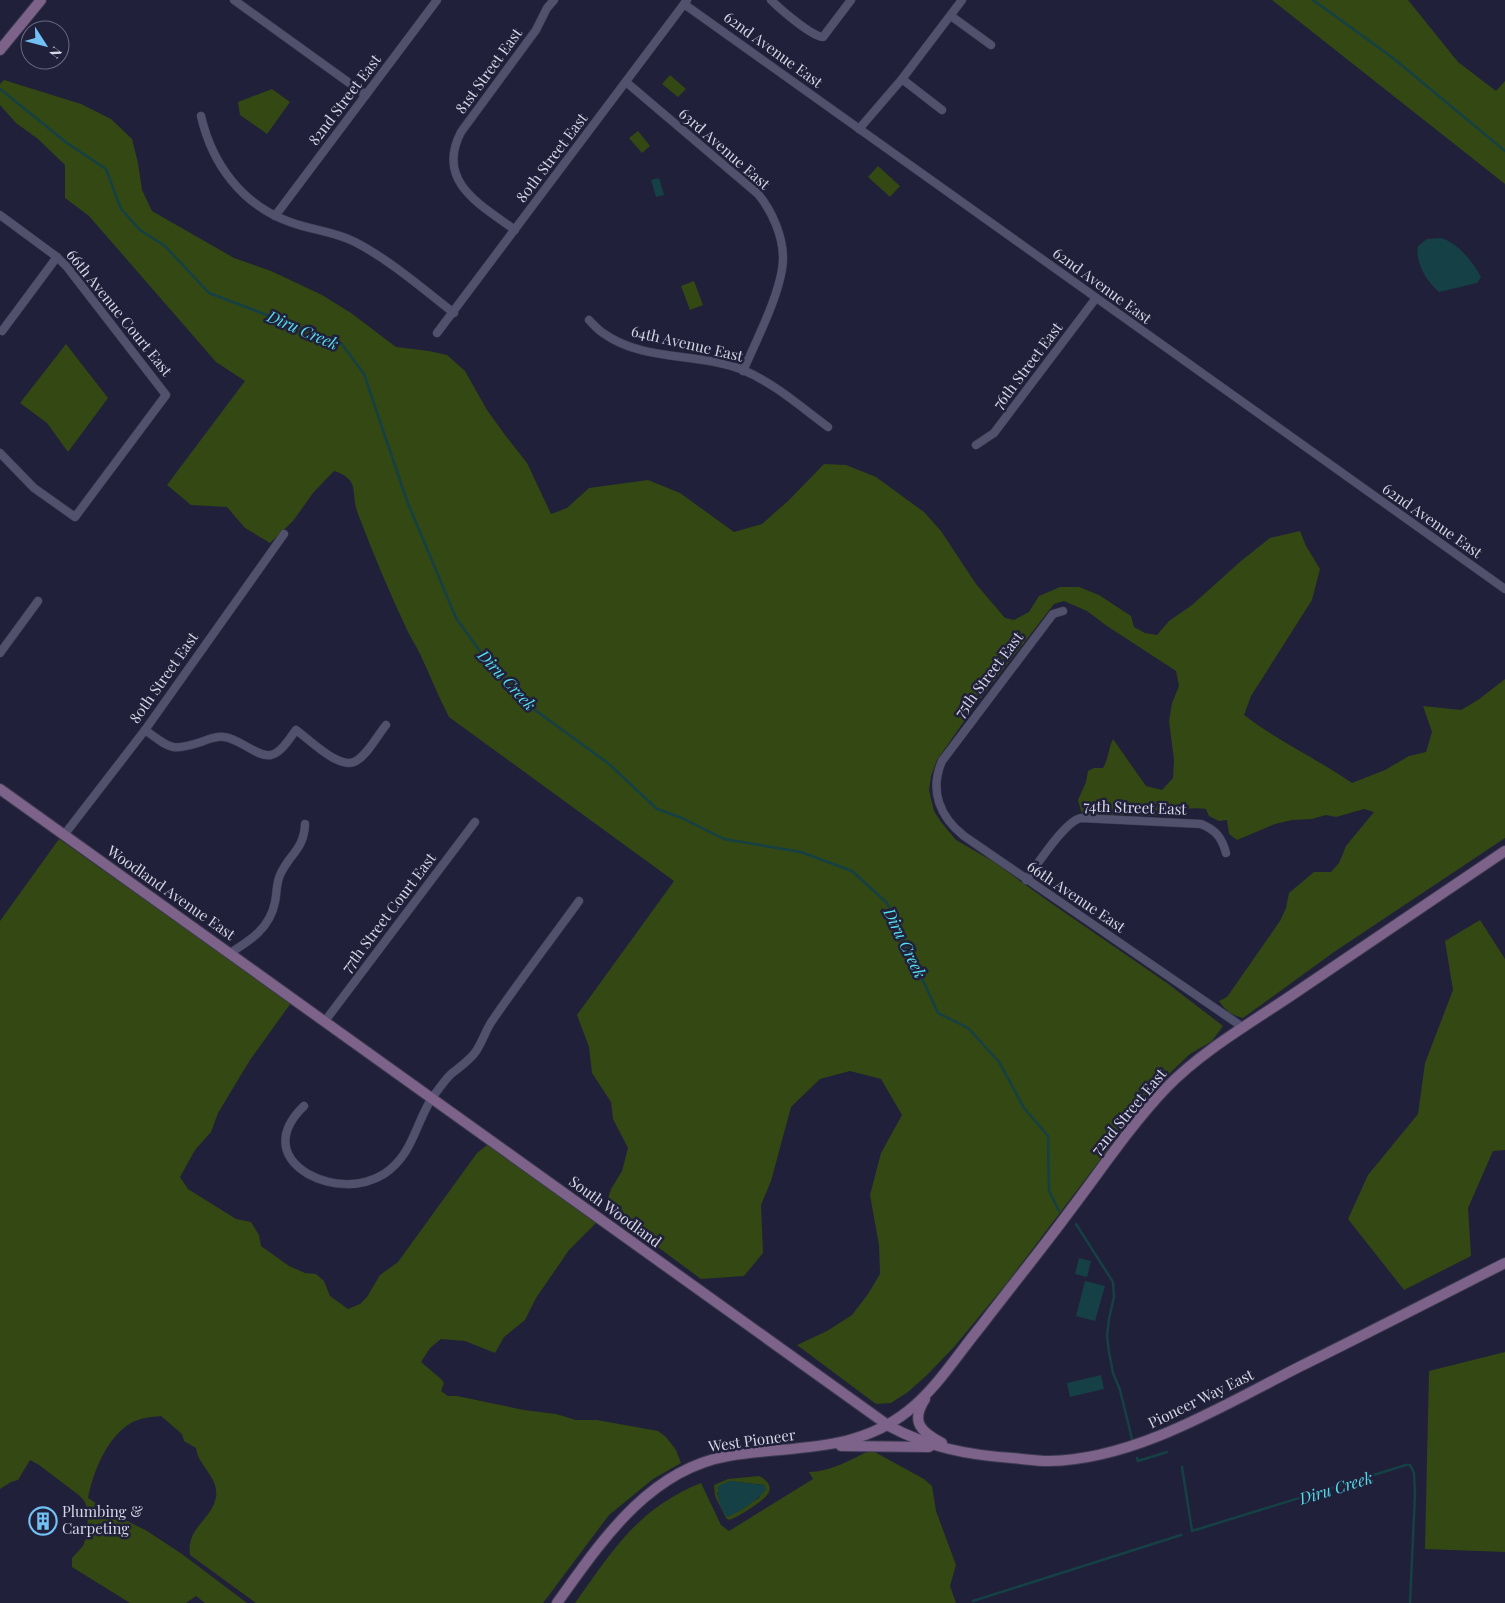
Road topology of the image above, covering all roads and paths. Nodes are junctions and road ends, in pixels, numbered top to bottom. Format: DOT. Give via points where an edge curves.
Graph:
graph roads {
  1 [pos="40,0"];
  2 [pos="234,0"];
  3 [pos="437,0"];
  4 [pos="554,0"];
  5 [pos="771,0"];
  6 [pos="851,0"];
  7 [pos="962,0"];
  8 [pos="686,2"];
  9 [pos="951,16"];
  10 [pos="991,45"];
  11 [pos="0,50"];
  12 [pos="902,79"];
  13 [pos="626,82"];
  14 [pos="366,95"];
  15 [pos="942,110"];
  16 [pos="201,116"];
  17 [pos="859,129"];
  18 [pos="0,215"];
  19 [pos="275,216"];
  20 [pos="515,230"];
  21 [pos="57,257"];
  22 [pos="1096,298"];
  23 [pos="454,312"];
  24 [pos="589,320"];
  25 [pos="2,330"];
  26 [pos="438,333"];
  27 [pos="744,371"];
  28 [pos="828,427"];
  29 [pos="976,445"];
  30 [pos="0,454"];
  31 [pos="284,534"];
  32 [pos="1505,590"];
  33 [pos="38,601"];
  34 [pos="1063,611"];
  35 [pos="0,653"];
  36 [pos="386,725"];
  37 [pos="145,730"];
  38 [pos="942,761"];
  39 [pos="0,789"];
  40 [pos="475,822"];
  41 [pos="305,824"];
  42 [pos="64,835"];
  43 [pos="1505,851"];
  44 [pos="1226,854"];
  45 [pos="1026,880"];
  46 [pos="579,901"];
  47 [pos="230,953"];
  48 [pos="325,1021"];
  49 [pos="1244,1028"];
  50 [pos="431,1099"];
  51 [pos="304,1106"];
  52 [pos="1505,1263"];
  53 [pos="935,1384"];
  54 [pos="889,1426"];
  55 [pos="825,1446"];
  56 [pos="939,1448"];
  57 [pos="961,1453"];
  58 [pos="557,1603"];
  1 -- 11 [label="main road"];
  2 -- 14 [label="street"];
  3 -- 14 [label="street, 82nd Street East"];
  4 -- 20 [label="street, 81st Street East" via="536,30 460,132 454,148 455,173 462,188"];
  5 -- 6 [label="street" via="823,37"];
  7 -- 9 [label="street"];
  8 -- 13 [label="street, 80th Street East"];
  8 -- 17 [label="street, 62nd Avenue East"];
  9 -- 10 [label="street"];
  9 -- 12 [label="street"];
  12 -- 15 [label="street"];
  12 -- 17 [label="street"];
  13 -- 20 [label="street, 80th Street East"];
  13 -- 27 [label="street, 63rd Avenue East" via="758,194 771,215 781,240 782,267 777,289"];
  14 -- 19 [label="street, 82nd Street East"];
  16 -- 19 [label="street" via="210,145 225,173 248,197"];
  17 -- 22 [label="street, 62nd Avenue East"];
  18 -- 21 [label="street, 66th Avenue Court East"];
  19 -- 23 [label="street" via="339,235 370,250"];
  20 -- 23 [label="street, 80th Street East"];
  21 -- 25 [label="street"];
  21 -- 30 [label="street, 66th Avenue Court East" via="166,395 75,517 34,488"];
  22 -- 29 [label="street, 76th Street East" via="994,433"];
  22 -- 32 [label="street, 62nd Avenue East"];
  23 -- 26 [label="street, 80th Street East"];
  24 -- 27 [label="street, 64th Avenue East" via="603,333 633,348 714,361"];
  27 -- 28 [label="street, 64th Avenue East"];
  31 -- 37 [label="street, 80th Street East"];
  33 -- 35 [label="street"];
  34 -- 38 [label="street, 75th Street East" via="1053,614"];
  36 -- 37 [label="street" via="360,758 347,764 296,730 284,746 268,755 224,736 174,748"];
  37 -- 42 [label="street, 80th Street East"];
  38 -- 45 [label="street, 66th Avenue East" via="936,791 947,819 964,836"];
  39 -- 42 [label="main road, Woodland Avenue East"];
  40 -- 48 [label="street, 77th Street Court East"];
  41 -- 47 [label="street" via="302,841 279,878 274,909 268,922 254,937"];
  42 -- 47 [label="main road, Woodland Avenue East"];
  43 -- 49 [label="main road, 72nd Street East"];
  44 -- 45 [label="street, 74th Street East" via="1220,837 1210,827 1201,824 1081,818 1072,821 1064,830"];
  45 -- 49 [label="street, 66th Avenue East"];
  46 -- 50 [label="street" via="492,1020 473,1055 448,1077"];
  47 -- 48 [label="main road, Woodland Avenue East"];
  48 -- 50 [label="main road, South Woodland"];
  49 -- 53 [label="main road, 72nd Street East" via="1180,1074 1155,1100"];
  50 -- 51 [label="street" via="400,1160 384,1174 361,1184 349,1185 328,1182 299,1167 284,1145 286,1130"];
  50 -- 54 [label="main road, South Woodland"];
  52 -- 57 [label="main road, Pioneer Way East" via="1146,1442 1098,1455 1051,1461"];
  53 -- 54 [label="main road, 72nd Street East"];
  53 -- 57 [label="main road" via="918,1412 919,1425 928,1436"];
  54 -- 55 [label="main road, West Pioneer"];
  54 -- 56 [label="main road, Pioneer Way East"];
  55 -- 56 [label="main road"];
  55 -- 58 [label="main road, West Pioneer" via="726,1456 680,1474 627,1512"];
  56 -- 57 [label="main road, Pioneer Way East"];
}
